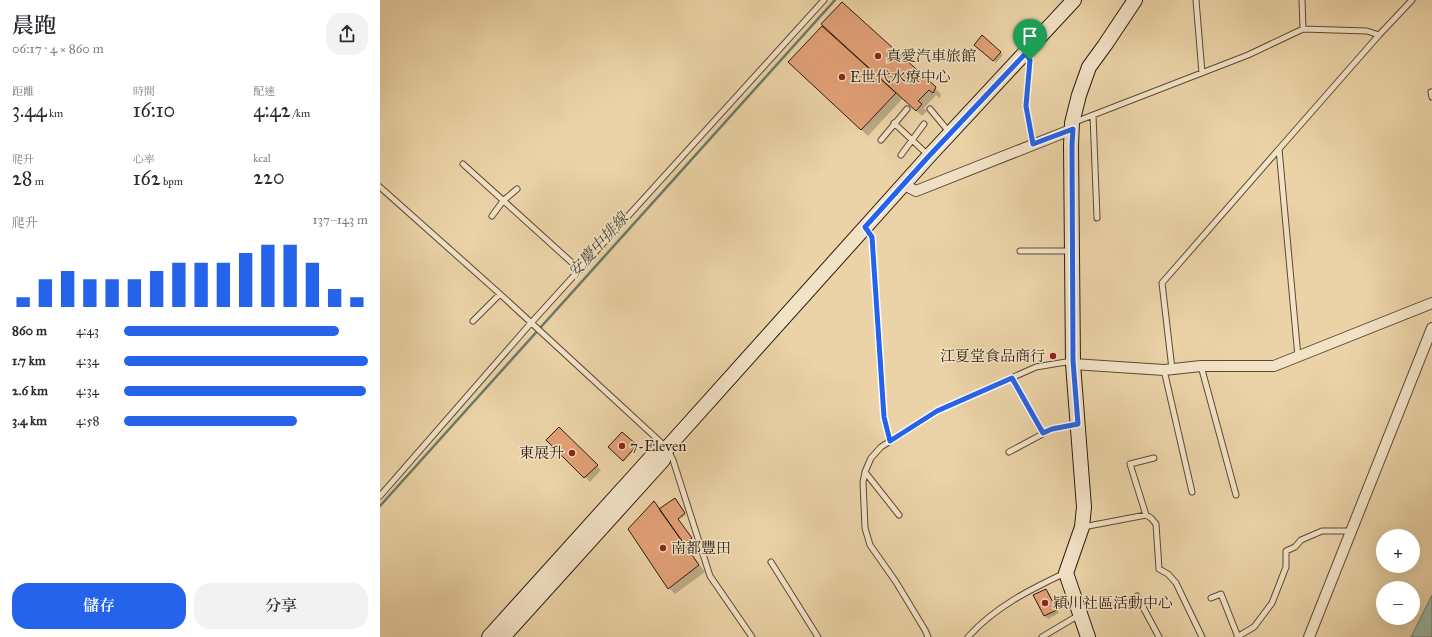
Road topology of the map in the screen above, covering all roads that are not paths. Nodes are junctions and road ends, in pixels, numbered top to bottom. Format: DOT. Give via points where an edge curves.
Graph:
graph roads {
  1 [pos="824,0"];
  2 [pos="1074,0"];
  3 [pos="1135,0"];
  4 [pos="1196,0"];
  5 [pos="1302,0"];
  6 [pos="1412,0"];
  7 [pos="1303,29"];
  8 [pos="1379,35"];
  9 [pos="1026,53"];
  10 [pos="1202,73"];
  11 [pos="1432,92"];
  12 [pos="1432,97"];
  13 [pos="908,109"];
  14 [pos="930,109"];
  15 [pos="1093,115"];
  16 [pos="894,123"];
  17 [pos="924,124"];
  18 [pos="1073,126"];
  19 [pos="951,134"];
  20 [pos="911,139"];
  21 [pos="881,140"];
  22 [pos="1033,144"];
  23 [pos="1279,149"];
  24 [pos="901,155"];
  25 [pos="929,156"];
  26 [pos="463,164"];
  27 [pos="904,185"];
  28 [pos="380,187"];
  29 [pos="517,189"];
  30 [pos="503,201"];
  31 [pos="492,216"];
  32 [pos="1097,218"];
  33 [pos="865,227"];
  34 [pos="1020,251"];
  35 [pos="1072,251"];
  36 [pos="580,270"];
  37 [pos="500,294"];
  38 [pos="1432,303"];
  39 [pos="473,321"];
  40 [pos="531,323"];
  41 [pos="1432,328"];
  42 [pos="1298,357"];
  43 [pos="1073,363"];
  44 [pos="1201,366"];
  45 [pos="1168,369"];
  46 [pos="1012,378"];
  47 [pos="1078,424"];
  48 [pos="1043,433"];
  49 [pos="890,441"];
  50 [pos="667,448"];
  51 [pos="1009,452"];
  52 [pos="1154,458"];
  53 [pos="865,472"];
  54 [pos="1192,492"];
  55 [pos="1236,495"];
  56 [pos="380,496"];
  57 [pos="900,515"];
  58 [pos="1146,515"];
  59 [pos="1082,527"];
  60 [pos="1352,531"];
  61 [pos="771,562"];
  62 [pos="1067,573"];
  63 [pos="1138,596"];
  64 [pos="1210,598"];
  65 [pos="1080,614"];
  66 [pos="489,637"];
  67 [pos="503,637"];
  68 [pos="752,637"];
  69 [pos="818,637"];
  70 [pos="928,637"];
  71 [pos="968,637"];
  72 [pos="1042,637"];
  73 [pos="1088,637"];
  74 [pos="1159,637"];
  75 [pos="1202,637"];
  76 [pos="1238,637"];
  77 [pos="1309,637"];
  1 -- 36 [label="lane"];
  2 -- 9 [label="main road"];
  3 -- 18 [label="main road" via="1089,67 1079,95"];
  4 -- 10 [label="lane"];
  5 -- 7 [label="lane"];
  6 -- 8 [label="lane"];
  7 -- 8 [label="lane" via="1367,31"];
  7 -- 10 [label="lane"];
  8 -- 23 [label="lane"];
  9 -- 19 [label="main road"];
  9 -- 22 [label="lane" via="1030,60 1026,106"];
  10 -- 15 [label="lane"];
  11 -- 12 [label="lane"];
  13 -- 16 [label="lane"];
  14 -- 19 [label="lane"];
  15 -- 18 [label="lane"];
  15 -- 32 [label="lane"];
  16 -- 20 [label="lane"];
  16 -- 21 [label="lane"];
  17 -- 20 [label="lane"];
  18 -- 22 [label="street"];
  18 -- 35 [label="main road"];
  19 -- 25 [label="main road"];
  20 -- 24 [label="lane"];
  20 -- 25 [label="lane"];
  22 -- 27 [label="street" via="916,191"];
  23 -- 42 [label="lane"];
  23 -- 45 [label="lane" via="1162,283"];
  25 -- 27 [label="main road"];
  26 -- 30 [label="lane"];
  27 -- 33 [label="main road"];
  28 -- 37 [label="lane"];
  29 -- 30 [label="lane"];
  30 -- 31 [label="lane"];
  30 -- 36 [label="lane"];
  33 -- 49 [label="lane" via="872,237 884,417"];
  33 -- 50 [label="main road"];
  34 -- 35 [label="lane"];
  35 -- 43 [label="main road"];
  36 -- 40 [label="lane"];
  37 -- 39 [label="lane"];
  37 -- 40 [label="lane"];
  38 -- 42 [label="street"];
  40 -- 50 [label="lane"];
  40 -- 56 [label="lane"];
  41 -- 60 [label="street"];
  42 -- 44 [label="street" via="1274,366"];
  43 -- 45 [label="street"];
  43 -- 46 [label="lane" via="1036,367"];
  43 -- 47 [label="main road"];
  44 -- 45 [label="street"];
  44 -- 55 [label="lane"];
  45 -- 54 [label="lane"];
  46 -- 48 [label="lane"];
  46 -- 49 [label="lane" via="937,411"];
  47 -- 48 [label="lane"];
  47 -- 59 [label="main road" via="1084,507"];
  48 -- 51 [label="lane"];
  49 -- 53 [label="lane" via="871,458"];
  50 -- 66 [label="main road" via="656,452"];
  50 -- 67 [label="main road" via="663,460"];
  50 -- 68 [label="lane" via="710,576"];
  52 -- 58 [label="lane" via="1130,464"];
  53 -- 57 [label="lane"];
  53 -- 70 [label="lane" via="862,482 865,528 870,545 896,582"];
  58 -- 59 [label="lane"];
  58 -- 75 [label="lane" via="1156,524 1159,569 1168,574 1176,584"];
  59 -- 62 [label="main road"];
  60 -- 76 [label="lane" via="1322,531 1301,540 1295,547 1286,551 1286,567 1272,603 1254,627"];
  60 -- 77 [label="street"];
  61 -- 69 [label="lane"];
  62 -- 65 [label="main road"];
  62 -- 71 [label="lane" via="1029,590 1005,605 978,625"];
  63 -- 74 [label="lane"];
  64 -- 76 [label="lane" via="1221,594"];
  65 -- 72 [label="lane"];
  65 -- 73 [label="main road"];
}
